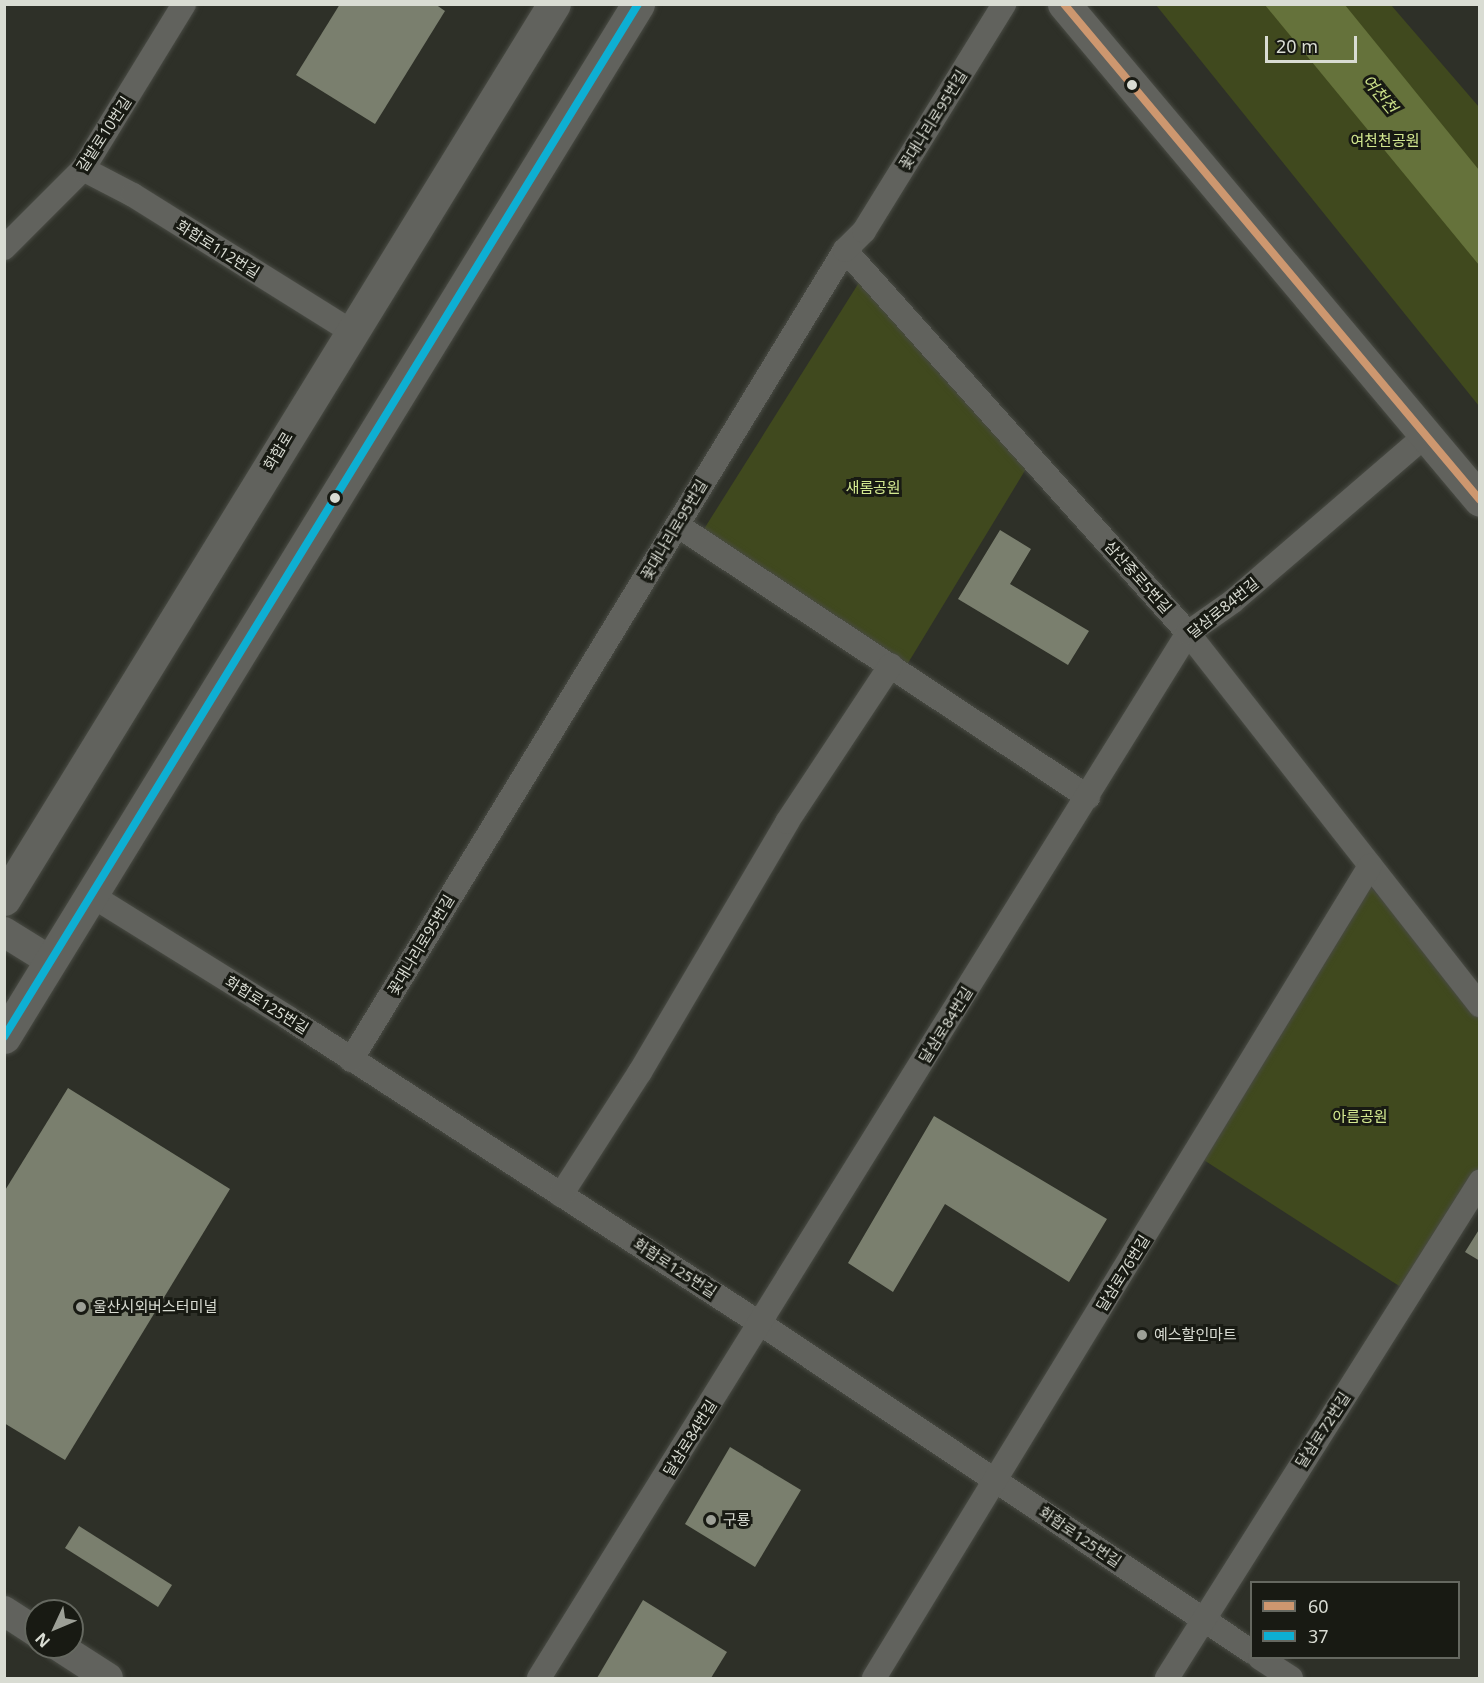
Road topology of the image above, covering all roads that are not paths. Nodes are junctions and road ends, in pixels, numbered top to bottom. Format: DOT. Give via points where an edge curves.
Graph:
graph roads {
  1 [pos="184,4"];
  2 [pos="554,4"];
  3 [pos="638,4"];
  4 [pos="1004,4"];
  5 [pos="1064,4"];
  6 [pos="83,170"];
  7 [pos="4,248"];
  8 [pos="846,250"];
  9 [pos="351,332"];
  10 [pos="1425,436"];
  11 [pos="1479,500"];
  12 [pos="677,525"];
  13 [pos="1188,633"];
  14 [pos="891,665"];
  15 [pos="1088,797"];
  16 [pos="1370,866"];
  17 [pos="92,895"];
  18 [pos="4,898"];
  19 [pos="4,932"];
  20 [pos="51,961"];
  21 [pos="1479,1005"];
  22 [pos="4,1036"];
  23 [pos="351,1060"];
  24 [pos="1479,1182"];
  25 [pos="561,1195"];
  26 [pos="761,1324"];
  27 [pos="996,1481"];
  28 [pos="4,1611"];
  29 [pos="1203,1619"];
  30 [pos="24,1624"];
  31 [pos="1250,1651"];
  32 [pos="79,1659"];
  33 [pos="1262,1659"];
  34 [pos="108,1678"];
  35 [pos="539,1678"];
  36 [pos="874,1678"];
  37 [pos="1167,1678"];
  38 [pos="1291,1678"];
  1 -- 6 [label="street, 갈밭로10번길"];
  2 -- 9 [label="main road, 화합로"];
  3 -- 17 [label="main road"];
  4 -- 8 [label="street, 꽃대나리로95번길" via="864,231"];
  5 -- 10 [label="main road"];
  6 -- 7 [label="street, 갈밭로10번길"];
  6 -- 9 [label="street, 화합로112번길" via="133,195"];
  8 -- 12 [label="street, 꽃대나리로95번길"];
  8 -- 13 [label="street, 삼산중로5번길"];
  9 -- 18 [label="main road, 화합로"];
  10 -- 11 [label="main road"];
  10 -- 13 [label="street, 달삼로84번길" via="1232,602"];
  12 -- 14 [label="street"];
  12 -- 23 [label="street, 꽃대나리로95번길"];
  13 -- 15 [label="street, 달삼로84번길"];
  13 -- 16 [label="street, 삼산중로5번길"];
  14 -- 15 [label="street"];
  14 -- 25 [label="street" via="787,822 640,1072"];
  15 -- 26 [label="street, 달삼로84번길"];
  16 -- 21 [label="street, 삼산중로5번길"];
  16 -- 27 [label="street, 달삼로76번길"];
  17 -- 20 [label="main road"];
  17 -- 23 [label="street, 화합로125번길"];
  19 -- 20 [label="street"];
  20 -- 22 [label="main road"];
  23 -- 25 [label="street, 화합로125번길"];
  24 -- 29 [label="street, 달삼로72번길"];
  25 -- 26 [label="street, 화합로125번길"];
  26 -- 27 [label="street, 화합로125번길"];
  26 -- 35 [label="street, 달삼로84번길"];
  27 -- 29 [label="street, 화합로125번길"];
  27 -- 36 [label="street, 달삼로76번길"];
  28 -- 30 [label="street"];
  29 -- 31 [label="street, 화합로125번길"];
  29 -- 37 [label="street, 달삼로72번길"];
  32 -- 34 [label="street"];
  33 -- 38 [label="street"];
}
